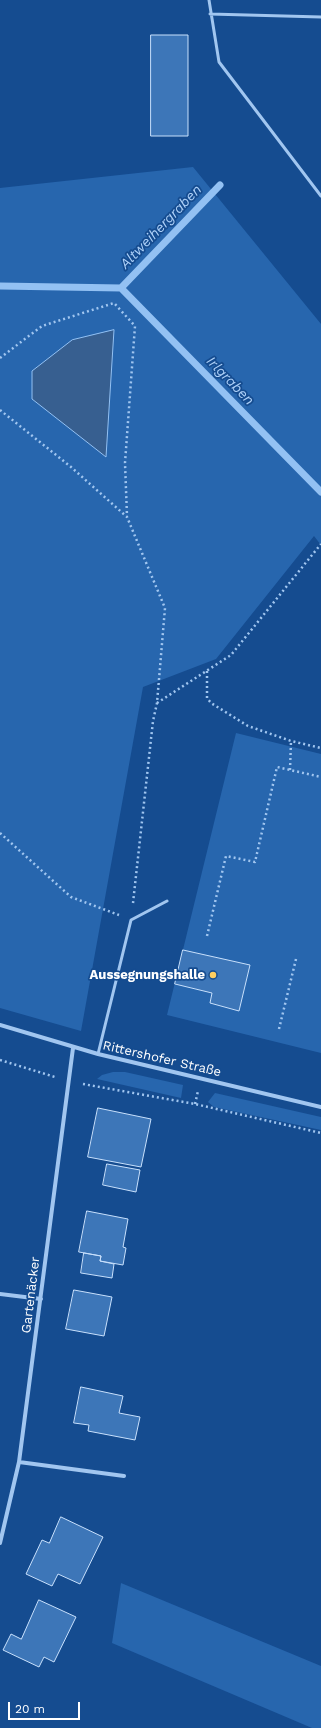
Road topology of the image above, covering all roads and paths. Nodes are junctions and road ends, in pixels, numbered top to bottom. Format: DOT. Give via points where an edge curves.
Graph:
graph roads {
  1 [pos="210,0"];
  2 [pos="210,14"];
  3 [pos="321,17"];
  4 [pos="321,196"];
  5 [pos="0,358"];
  6 [pos="0,410"];
  7 [pos="127,517"];
  8 [pos="321,544"];
  9 [pos="207,670"];
  10 [pos="157,703"];
  11 [pos="291,741"];
  12 [pos="321,748"];
  13 [pos="290,770"];
  14 [pos="321,777"];
  15 [pos="0,833"];
  16 [pos="167,901"];
  17 [pos="131,920"];
  18 [pos="207,936"];
  19 [pos="296,959"];
  20 [pos="0,1025"];
  21 [pos="279,1029"];
  22 [pos="73,1048"];
  23 [pos="98,1054"];
  24 [pos="0,1060"];
  25 [pos="68,1082"];
  26 [pos="321,1107"];
  27 [pos="321,1133"];
  28 [pos="0,1294"];
  29 [pos="41,1299"];
  30 [pos="19,1462"];
  31 [pos="124,1476"];
  32 [pos="0,1543"];
  1 -- 2 [label="lane"];
  2 -- 3 [label="lane"];
  2 -- 4 [label="lane" via="218,62"];
  5 -- 7 [label="path" via="42,326 114,303 136,326 125,463"];
  6 -- 7 [label="path" via="71,467"];
  7 -- 10 [label="path" via="165,608"];
  8 -- 9 [label="path" via="231,655"];
  9 -- 10 [label="path"];
  9 -- 11 [label="path" via="207,698 211,703 248,726"];
  10 -- 17 [label="path"];
  11 -- 12 [label="path"];
  11 -- 13 [label="path"];
  13 -- 14 [label="path"];
  13 -- 18 [label="path" via="277,767 255,862 226,856"];
  15 -- 17 [label="path" via="71,897"];
  16 -- 17 [label="lane"];
  17 -- 23 [label="lane"];
  19 -- 21 [label="path"];
  20 -- 22 [label="street, Rittershofer Straße"];
  22 -- 23 [label="street, Rittershofer Straße"];
  22 -- 25 [label="street, Gartenäcker"];
  23 -- 26 [label="street, Rittershofer Straße"];
  24 -- 25 [label="path"];
  25 -- 27 [label="path" via="195,1104"];
  25 -- 29 [label="street, Gartenäcker"];
  28 -- 29 [label="street"];
  29 -- 30 [label="street, Gartenäcker"];
  30 -- 31 [label="street"];
  30 -- 32 [label="street, Gartenäcker"];
}
